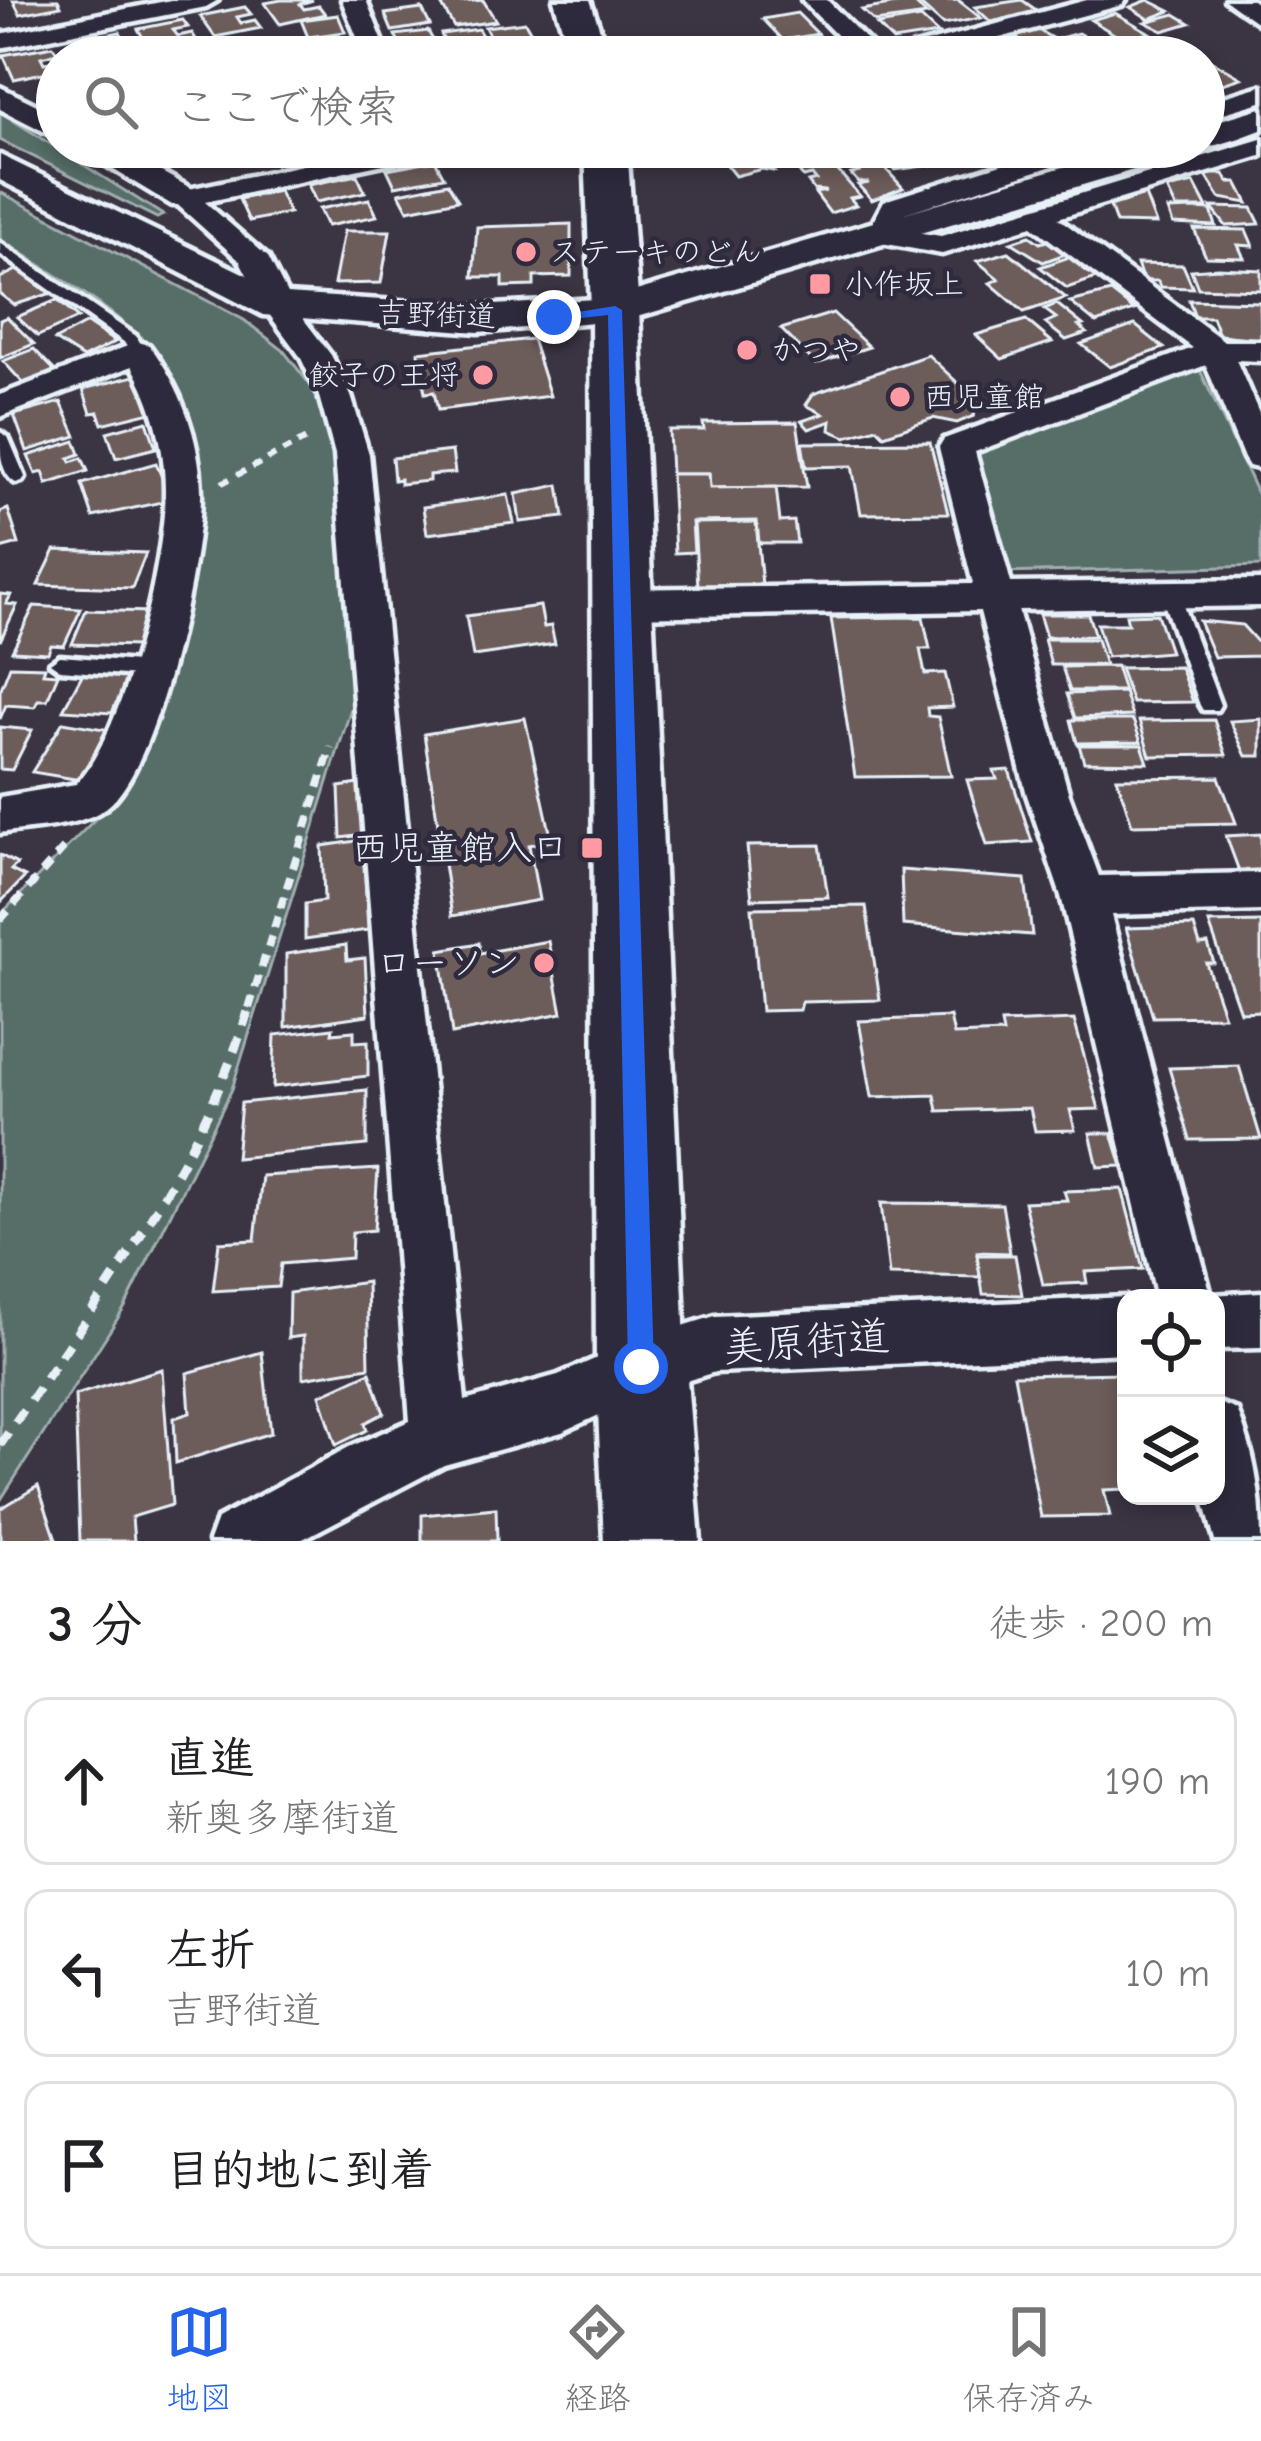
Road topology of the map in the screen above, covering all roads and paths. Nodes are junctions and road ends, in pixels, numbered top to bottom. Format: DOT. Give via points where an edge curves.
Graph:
graph roads {
  1 [pos="206,0"];
  2 [pos="354,0"];
  3 [pos="572,0"];
  4 [pos="814,0"];
  5 [pos="1114,0"];
  6 [pos="1237,0"];
  7 [pos="1053,7"];
  8 [pos="1261,18"];
  9 [pos="369,36"];
  10 [pos="583,36"];
  11 [pos="851,36"];
  12 [pos="965,36"];
  13 [pos="0,41"];
  14 [pos="1261,94"];
  15 [pos="0,96"];
  16 [pos="1225,105"];
  17 [pos="36,116"];
  18 [pos="1261,119"];
  19 [pos="1225,130"];
  20 [pos="1261,147"];
  21 [pos="1225,159"];
  22 [pos="0,166"];
  23 [pos="130,168"];
  24 [pos="324,168"];
  25 [pos="607,168"];
  26 [pos="981,168"];
  27 [pos="1015,168"];
  28 [pos="1102,168"];
  29 [pos="1195,168"];
  30 [pos="989,176"];
  31 [pos="184,198"];
  32 [pos="1039,218"];
  33 [pos="880,235"];
  34 [pos="0,247"];
  35 [pos="278,306"];
  36 [pos="615,310"];
  37 [pos="1216,350"];
  38 [pos="1261,350"];
  39 [pos="138,352"];
  40 [pos="0,407"];
  41 [pos="326,428"];
  42 [pos="0,436"];
  43 [pos="1261,458"];
  44 [pos="16,477"];
  45 [pos="215,486"];
  46 [pos="1261,593"];
  47 [pos="1170,596"];
  48 [pos="999,599"];
  49 [pos="622,603"];
  50 [pos="60,663"];
  51 [pos="151,670"];
  52 [pos="375,698"];
  53 [pos="1210,705"];
  54 [pos="60,803"];
  55 [pos="0,815"];
  56 [pos="1261,892"];
  57 [pos="1084,896"];
  58 [pos="0,920"];
  59 [pos="1182,1289"];
  60 [pos="1261,1319"];
  61 [pos="1225,1321"];
  62 [pos="1117,1325"];
  63 [pos="641,1367"];
  64 [pos="440,1436"];
  65 [pos="0,1445"];
  66 [pos="1225,1465"];
  67 [pos="239,1541"];
  68 [pos="652,1541"];
  69 [pos="1245,1541"];
  1 -- 13 [label="street"];
  2 -- 9 [label="street"];
  3 -- 10 [label="main road"];
  4 -- 11 [label="street"];
  5 -- 7 [label="street"];
  6 -- 8 [label="street"];
  7 -- 12 [label="street"];
  14 -- 16 [label="street"];
  15 -- 17 [label="street"];
  18 -- 19 [label="main road"];
  20 -- 21 [label="street"];
  22 -- 35 [label="main road, 吉野街道"];
  23 -- 31 [label="street"];
  24 -- 31 [label="street"];
  25 -- 36 [label="main road"];
  26 -- 30 [label="street"];
  27 -- 30 [label="street"];
  28 -- 33 [label="main road, 吉野街道"];
  29 -- 32 [label="street"];
  30 -- 33 [label="street" via="894,207"];
  31 -- 35 [label="street" via="253,256"];
  32 -- 33 [label="street" via="942,245"];
  32 -- 37 [label="street"];
  33 -- 36 [label="main road, 吉野街道"];
  34 -- 39 [label="lane"];
  35 -- 36 [label="main road, 吉野街道" via="478,320"];
  35 -- 52 [label="street" via="325,376 352,454"];
  36 -- 49 [label="main road"];
  37 -- 38 [label="street"];
  37 -- 43 [label="street"];
  37 -- 48 [label="street" via="956,447"];
  39 -- 40 [label="street"];
  39 -- 51 [label="street" via="163,386 184,490"];
  41 -- 45 [label="path"];
  42 -- 44 [label="lane"];
  46 -- 47 [label="street"];
  47 -- 48 [label="street"];
  47 -- 53 [label="lane"];
  48 -- 49 [label="street"];
  48 -- 57 [label="street" via="1048,795"];
  49 -- 63 [label="main road"];
  50 -- 51 [label="lane"];
  51 -- 54 [label="street" via="110,778 92,796"];
  52 -- 64 [label="street"];
  52 -- 65 [label="path" via="335,733 210,1112 130,1252"];
  54 -- 55 [label="street"];
  54 -- 58 [label="path" via="58,821 81,830"];
  56 -- 57 [label="street"];
  57 -- 59 [label="street"];
  60 -- 61 [label="street"];
  62 -- 63 [label="street, 美原街道" via="715,1344"];
  63 -- 64 [label="street, 美原街道" via="562,1403"];
  63 -- 68 [label="main road"];
  64 -- 67 [label="street, 美原街道"];
  66 -- 69 [label="street"];
}
